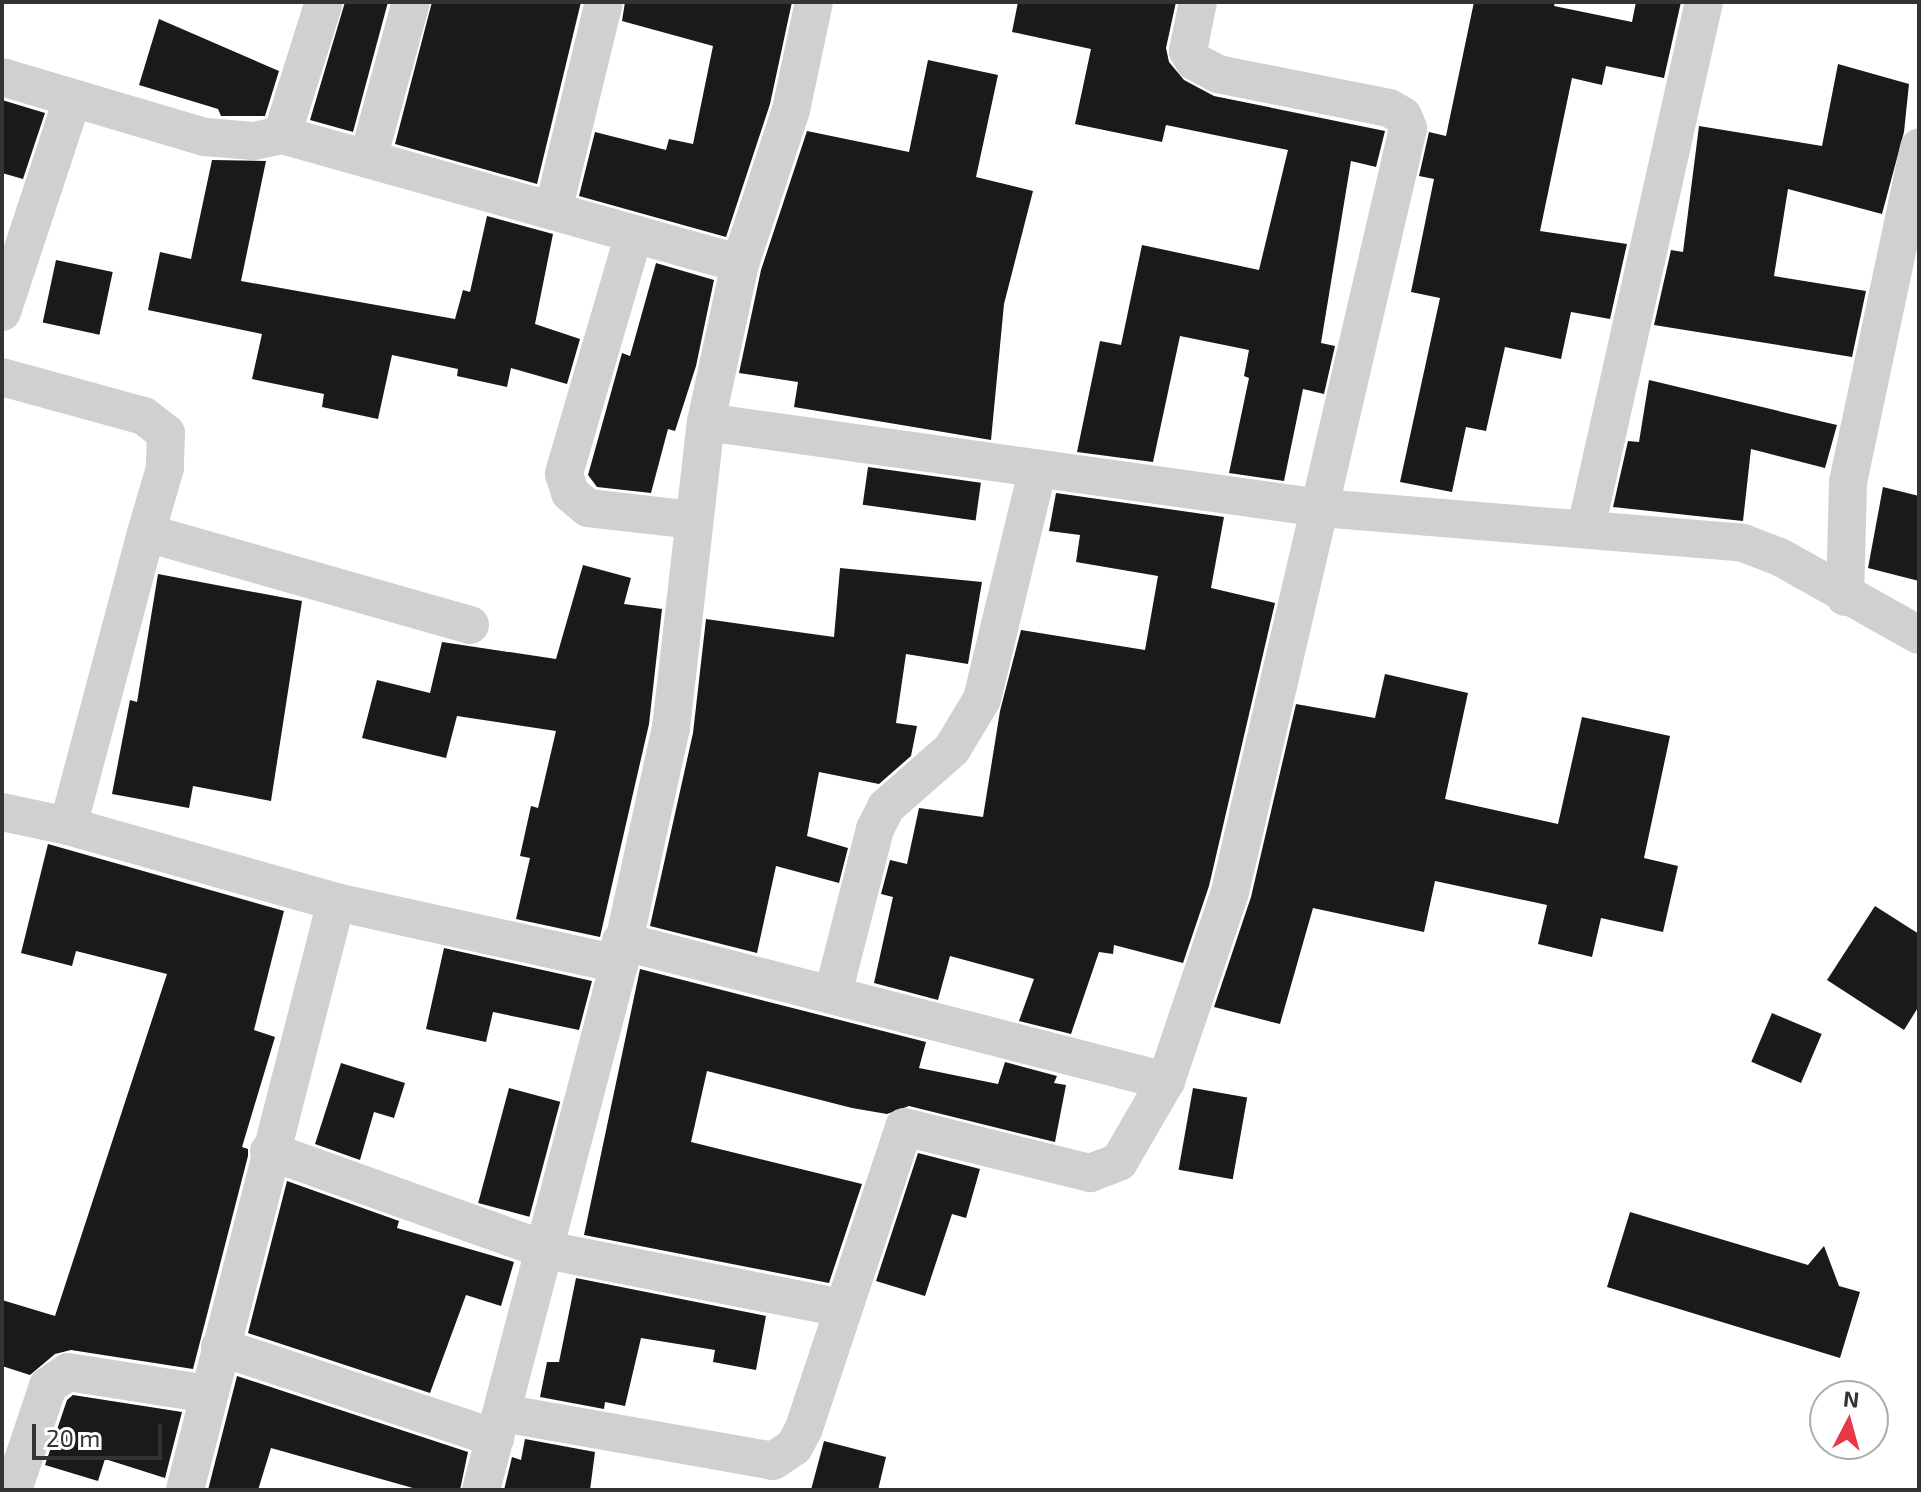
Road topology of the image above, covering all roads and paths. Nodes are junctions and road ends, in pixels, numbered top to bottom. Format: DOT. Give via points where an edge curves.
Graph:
graph roads {
  1 [pos="324,2"];
  2 [pos="411,2"];
  3 [pos="604,2"];
  4 [pos="814,2"];
  5 [pos="1198,2"];
  6 [pos="1704,2"];
  7 [pos="2,77"];
  8 [pos="72,100"];
  9 [pos="282,135"];
  10 [pos="1919,147"];
  11 [pos="368,159"];
  12 [pos="553,211"];
  13 [pos="634,234"];
  14 [pos="740,264"];
  15 [pos="2,312"];
  16 [pos="2,377"];
  17 [pos="706,422"];
  18 [pos="1037,472"];
  19 [pos="1321,508"];
  20 [pos="694,520"];
  21 [pos="1586,528"];
  22 [pos="146,533"];
  23 [pos="1845,597"];
  24 [pos="470,625"];
  25 [pos="1919,635"];
  26 [pos="2,812"];
  27 [pos="68,826"];
  28 [pos="336,902"];
  29 [pos="620,952"];
  30 [pos="833,994"];
  31 [pos="1166,1081"];
  32 [pos="269,1151"];
  33 [pos="546,1250"];
  34 [pos="841,1308"];
  35 [pos="220,1347"];
  36 [pos="208,1394"];
  37 [pos="499,1426"];
  38 [pos="13,1490"];
  39 [pos="185,1490"];
  40 [pos="481,1490"];
  1 -- 9 [label="street"];
  2 -- 11 [label="street"];
  3 -- 12 [label="street"];
  4 -- 14 [label="street" via="791,110"];
  5 -- 19 [label="street" via="1188,51 1194,61 1218,74 1389,108 1403,116 1408,128"];
  6 -- 21 [label="street"];
  7 -- 8 [label="street"];
  8 -- 9 [label="street" via="205,137 254,141"];
  8 -- 15 [label="street"];
  9 -- 11 [label="street"];
  10 -- 23 [label="street" via="1848,482"];
  11 -- 12 [label="street"];
  12 -- 13 [label="street"];
  13 -- 14 [label="street"];
  13 -- 20 [label="street" via="564,474 570,493 588,508"];
  14 -- 17 [label="street"];
  16 -- 22 [label="street" via="144,416 166,433 165,468"];
  17 -- 18 [label="street"];
  17 -- 20 [label="street"];
  18 -- 19 [label="street"];
  18 -- 30 [label="street" via="982,699 952,749 886,807 875,829"];
  19 -- 21 [label="street"];
  19 -- 31 [label="street" via="1230,892"];
  20 -- 29 [label="street" via="671,728"];
  21 -- 23 [label="street" via="1743,543 1780,557"];
  22 -- 24 [label="street"];
  22 -- 27 [label="street"];
  23 -- 25 [label="street"];
  26 -- 27 [label="street"];
  27 -- 28 [label="street"];
  28 -- 29 [label="street"];
  28 -- 32 [label="street"];
  29 -- 30 [label="street"];
  29 -- 33 [label="street"];
  30 -- 31 [label="street"];
  31 -- 34 [label="street" via="1119,1162 1090,1173 904,1127"];
  32 -- 33 [label="street"];
  32 -- 35 [label="street"];
  33 -- 34 [label="street"];
  33 -- 37 [label="street"];
  34 -- 37 [label="street" via="804,1428 794,1447 773,1461"];
  35 -- 36 [label="street"];
  35 -- 37 [label="street"];
  36 -- 38 [label="street" via="68,1372 48,1386"];
  36 -- 39 [label="street"];
  37 -- 40 [label="street"];
}
